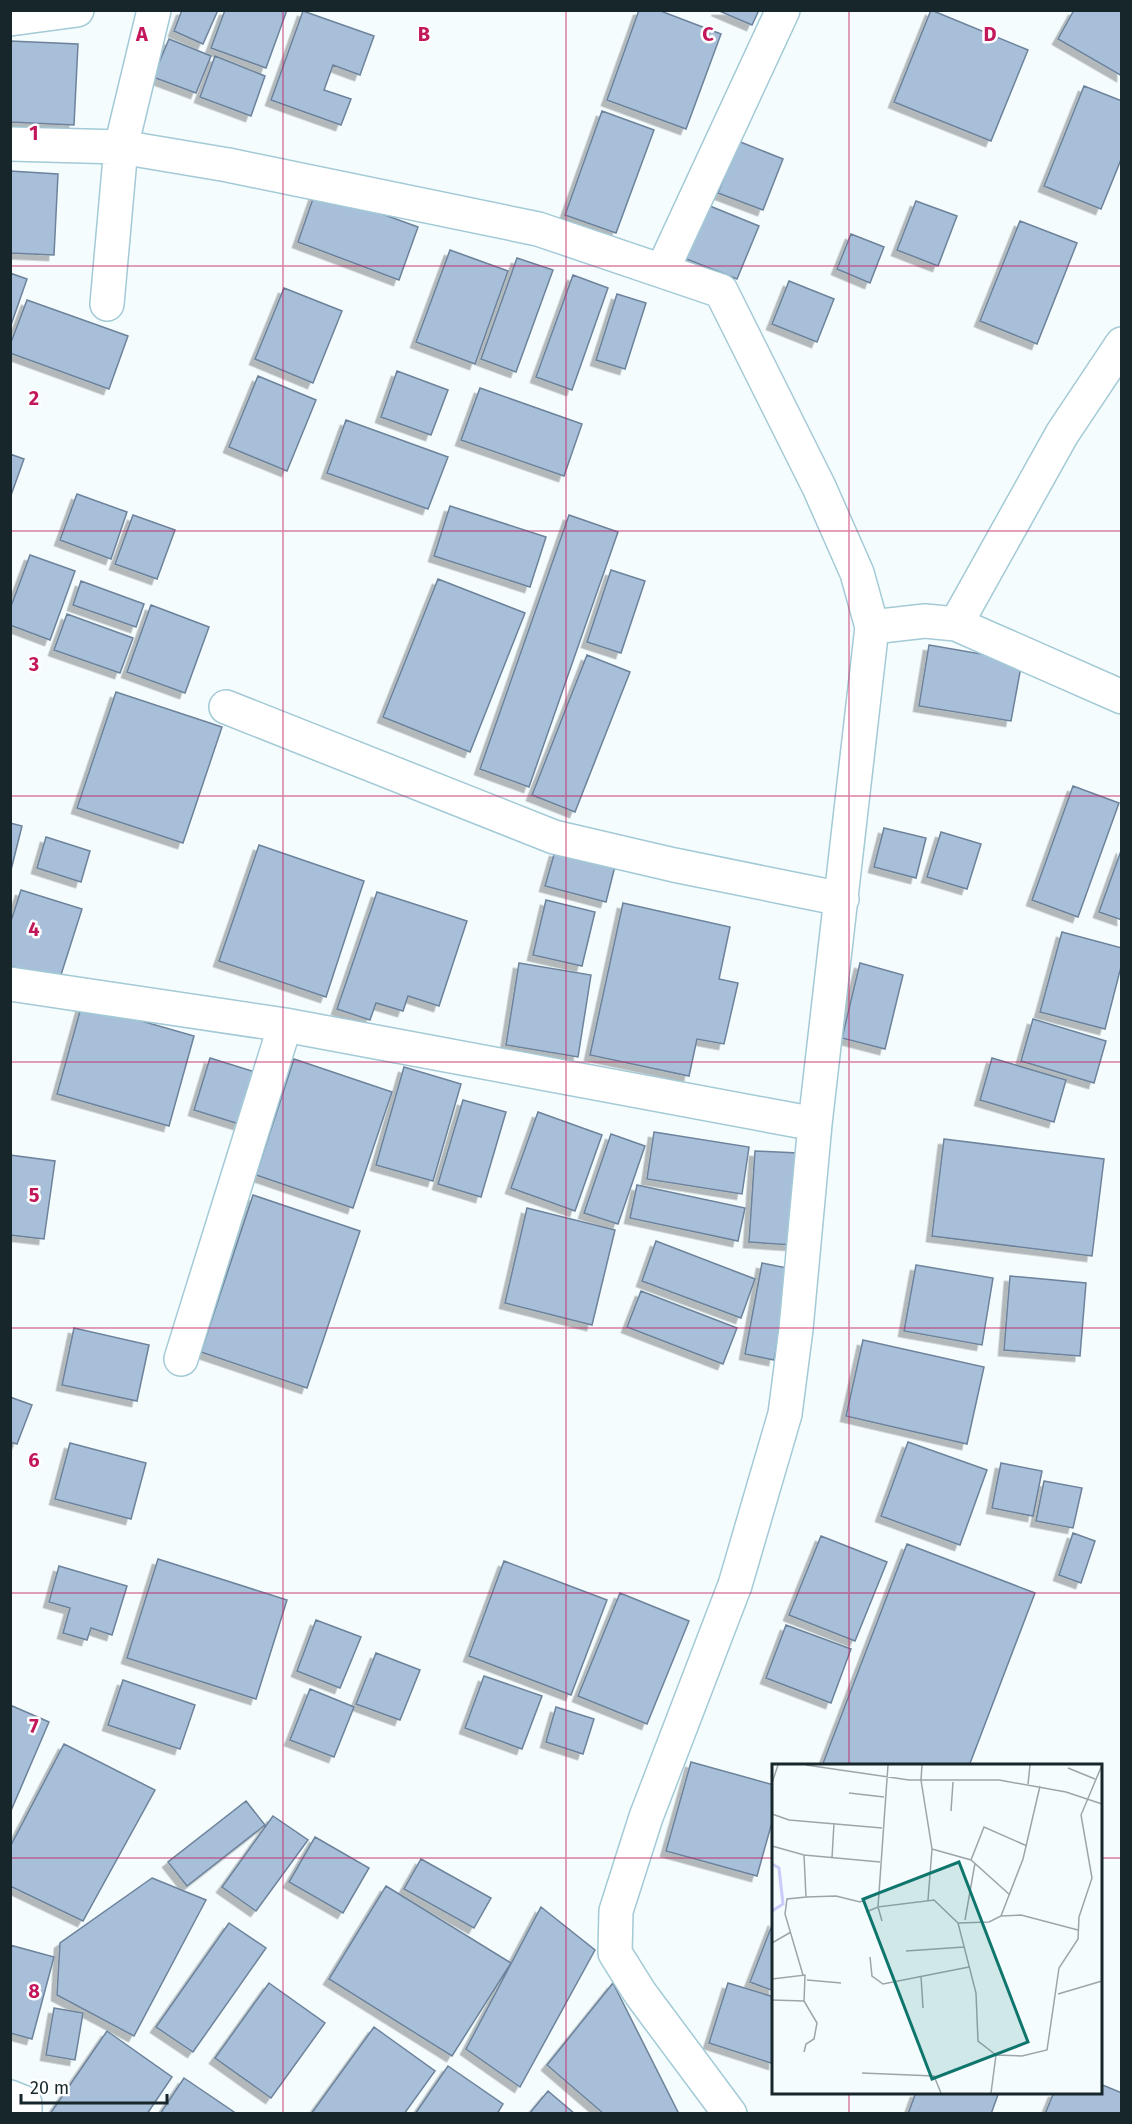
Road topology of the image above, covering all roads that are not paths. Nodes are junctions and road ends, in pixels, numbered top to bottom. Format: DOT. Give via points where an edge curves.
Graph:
graph roads {
  1 [pos="77,10"];
  2 [pos="154,10"];
  3 [pos="783,10"];
  4 [pos="10,19"];
  5 [pos="10,144"];
  6 [pos="121,147"];
  7 [pos="662,271"];
  8 [pos="107,304"];
  9 [pos="1122,344"];
  10 [pos="956,624"];
  11 [pos="872,627"];
  12 [pos="1122,697"];
  13 [pos="226,707"];
  14 [pos="842,899"];
  15 [pos="10,984"];
  16 [pos="285,1024"];
  17 [pos="815,1124"];
  18 [pos="181,1359"];
  19 [pos="10,2097"];
  20 [pos="25,2114"];
  21 [pos="730,2114"];
  1 -- 4 [label="street"];
  2 -- 6 [label="street"];
  3 -- 7 [label="street"];
  5 -- 6 [label="street"];
  6 -- 7 [label="street" via="538,229"];
  6 -- 8 [label="street"];
  7 -- 11 [label="street" via="721,291 858,573"];
  9 -- 10 [label="street" via="1062,434"];
  10 -- 11 [label="street" via="925,621"];
  10 -- 12 [label="street"];
  11 -- 14 [label="street"];
  13 -- 14 [label="street" via="554,837 674,866"];
  14 -- 17 [label="street"];
  15 -- 16 [label="street"];
  16 -- 17 [label="street"];
  16 -- 18 [label="street"];
  17 -- 21 [label="street" via="785,1414 735,1586 646,1817 616,1911 615,1953"];
  19 -- 20 [label="street" via="25,2103"];
}
